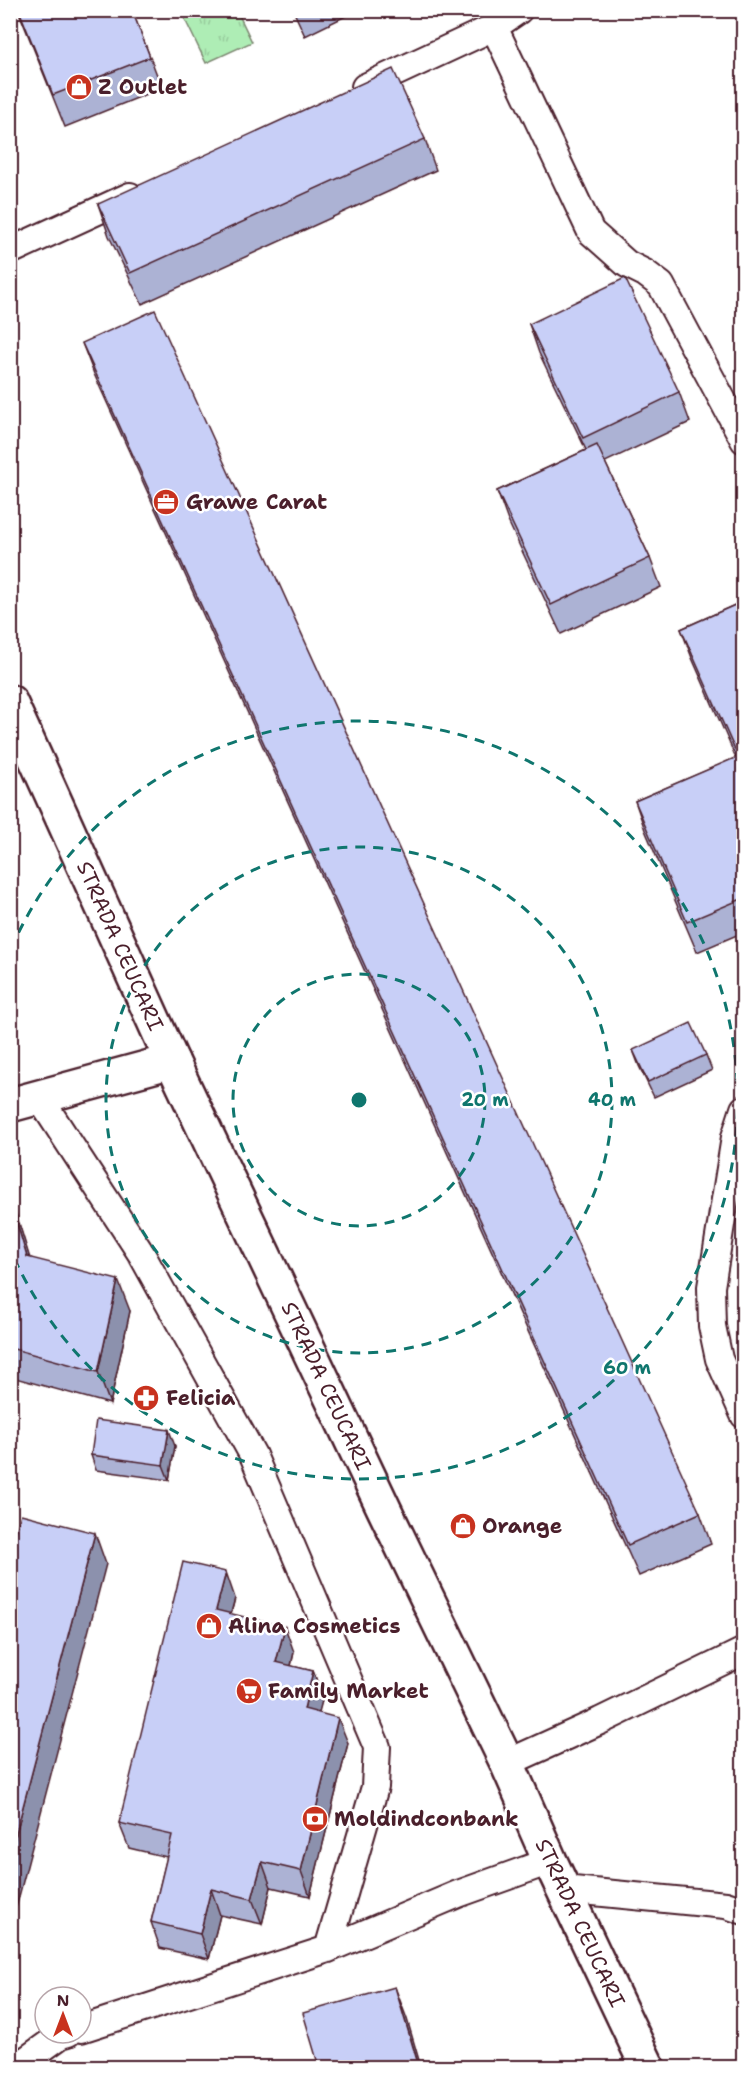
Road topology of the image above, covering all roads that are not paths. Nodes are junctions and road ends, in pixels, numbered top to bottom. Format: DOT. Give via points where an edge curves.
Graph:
graph roads {
  1 [pos="519,10"];
  2 [pos="494,27"];
  3 [pos="344,97"];
  4 [pos="150,186"];
  5 [pos="10,251"];
  6 [pos="744,440"];
  7 [pos="10,702"];
  8 [pos="172,1061"];
  9 [pos="25,1101"];
  10 [pos="744,1109"];
  11 [pos="744,1415"];
  12 [pos="744,1651"];
  13 [pos="507,1763"];
  14 [pos="556,1875"];
  15 [pos="744,1911"];
  16 [pos="328,1949"];
  17 [pos="93,2025"];
  18 [pos="47,2045"];
  19 [pos="15,2067"];
  20 [pos="648,2067"];
  1 -- 2 [label="lane"];
  2 -- 3 [label="lane"];
  2 -- 6 [label="lane" via="591,232 627,264 661,285"];
  4 -- 5 [label="lane"];
  7 -- 8 [label="street, STRADA CEUCARI"];
  8 -- 9 [label="street"];
  8 -- 13 [label="street, STRADA CEUCARI"];
  9 -- 16 [label="lane" via="142,1255 252,1455 377,1747 375,1787"];
  10 -- 11 [label="lane" via="735,1137 711,1287 712,1326 719,1359"];
  12 -- 13 [label="lane"];
  13 -- 14 [label="street, STRADA CEUCARI"];
  14 -- 15 [label="lane"];
  14 -- 16 [label="lane" via="458,1894"];
  14 -- 20 [label="street, STRADA CEUCARI"];
  16 -- 17 [label="lane"];
  18 -- 19 [label="lane"];
}
